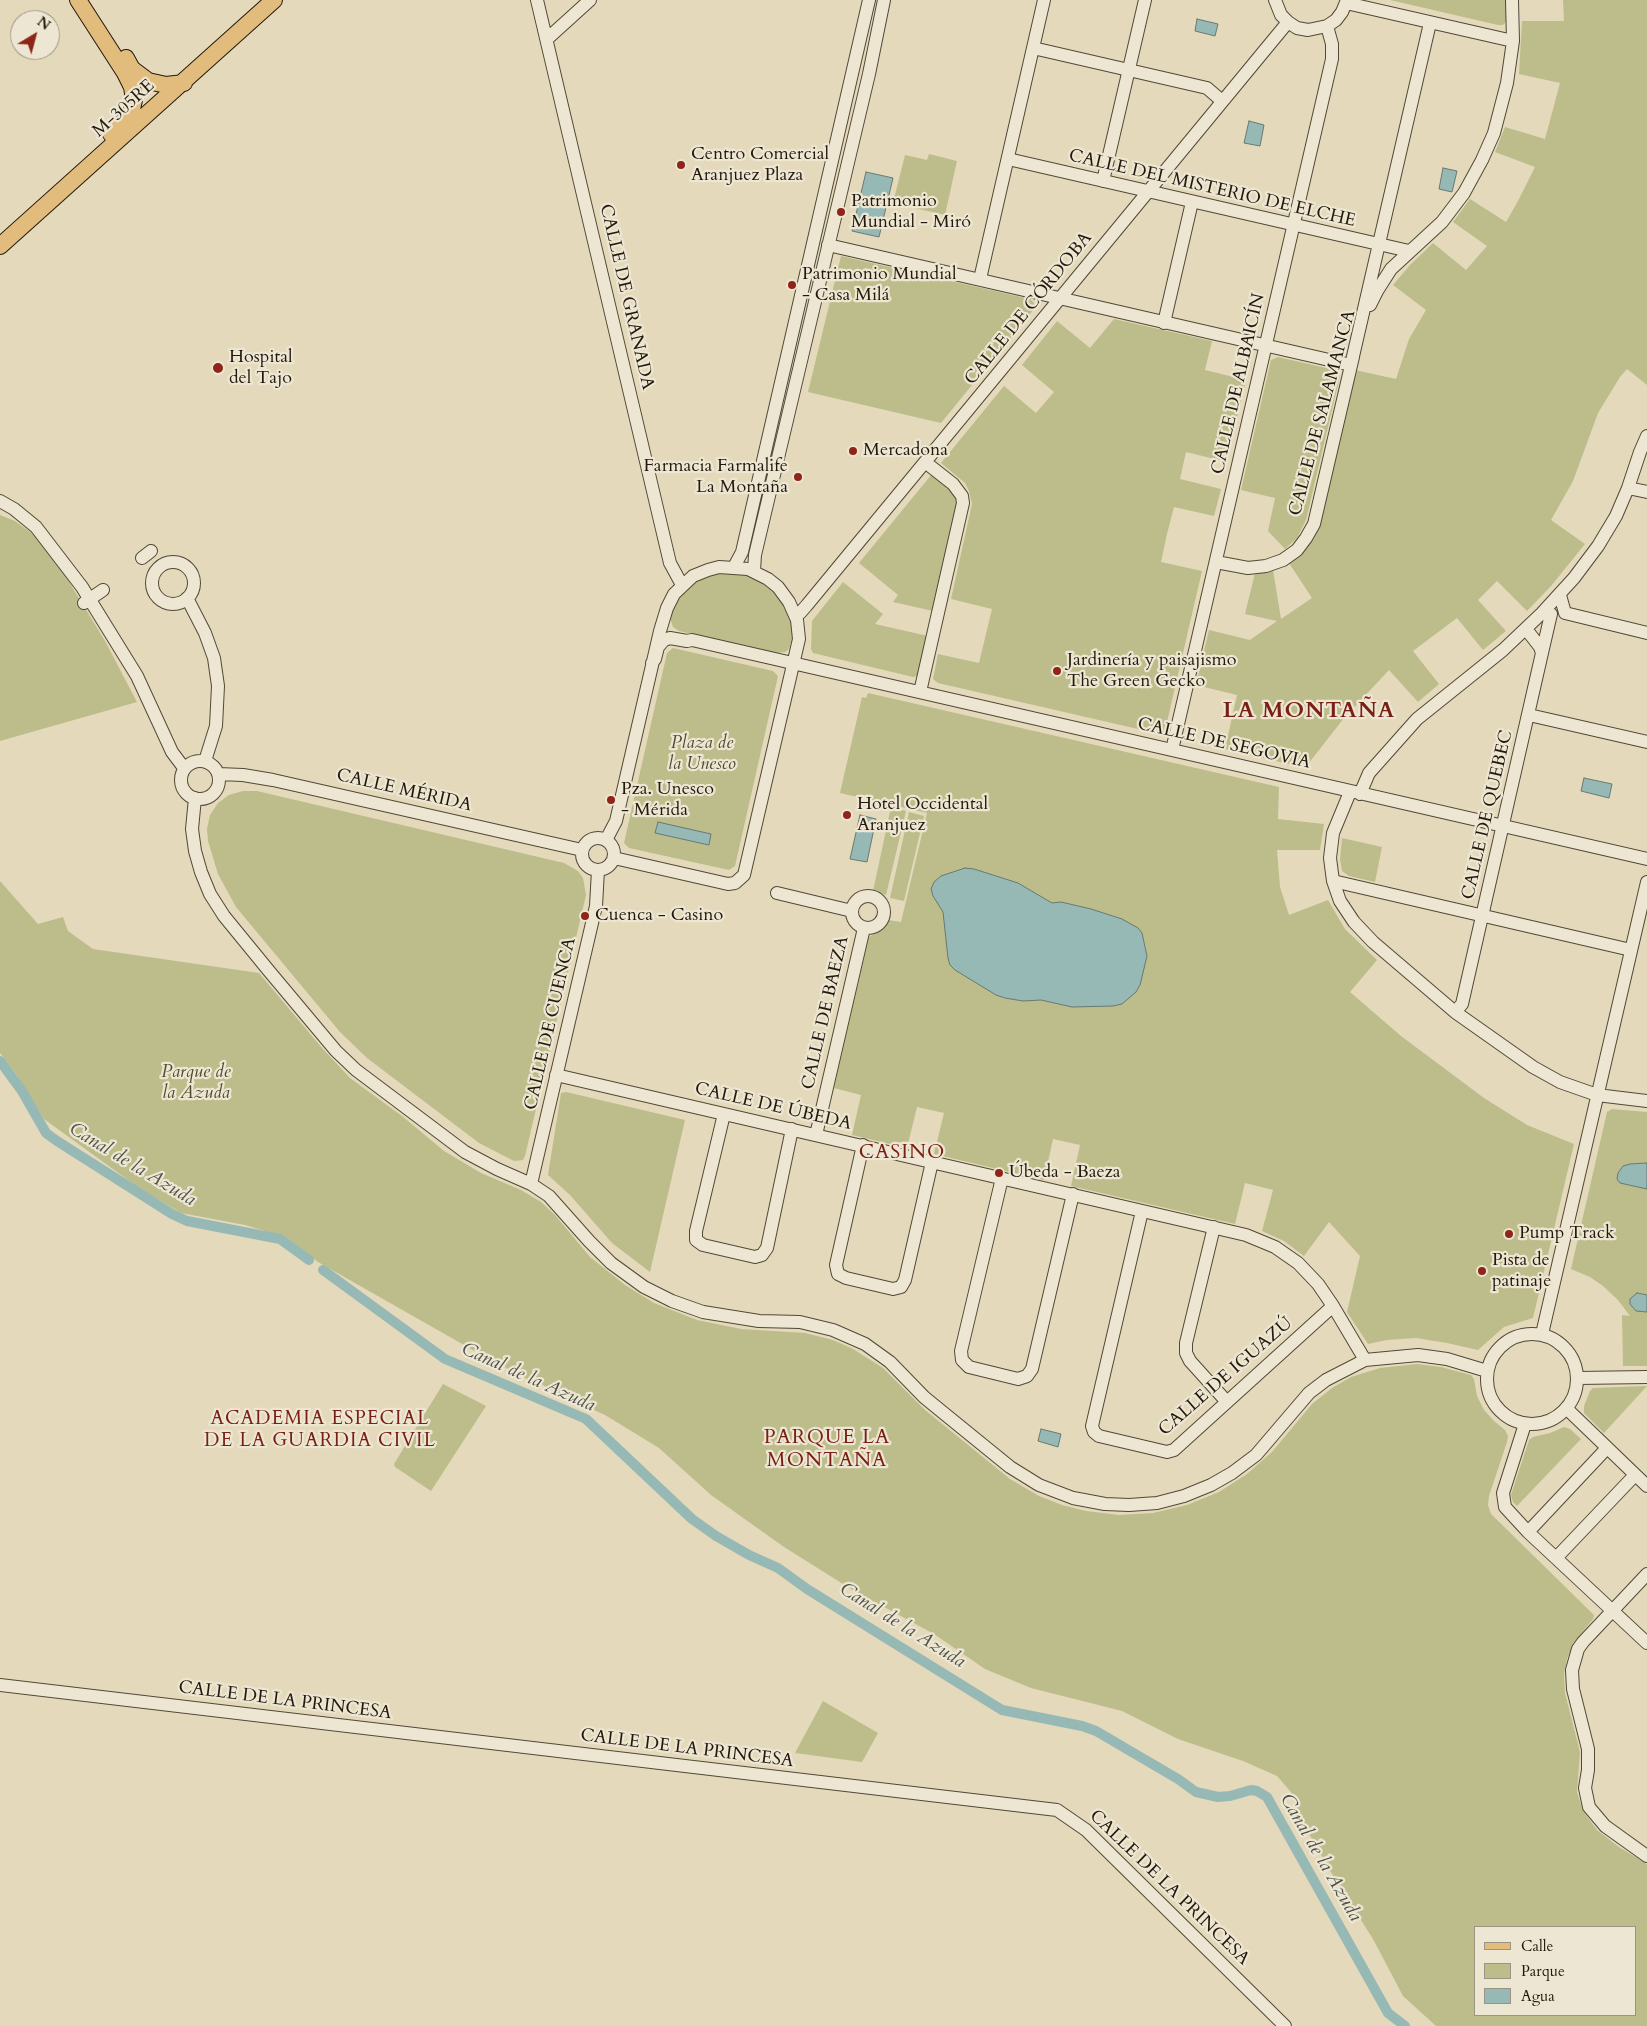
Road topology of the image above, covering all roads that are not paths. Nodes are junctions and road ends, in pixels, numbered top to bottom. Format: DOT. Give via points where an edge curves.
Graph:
graph roads {
  1 [pos="78,0"];
  2 [pos="88,0"];
  3 [pos="274,0"];
  4 [pos="537,0"];
  5 [pos="590,0"];
  6 [pos="869,0"];
  7 [pos="884,0"];
  8 [pos="1044,0"];
  9 [pos="1145,0"];
  10 [pos="1275,0"];
  11 [pos="1512,0"];
  12 [pos="1346,1"];
  13 [pos="1288,22"];
  14 [pos="1430,23"];
  15 [pos="1327,26"];
  16 [pos="547,39"];
  17 [pos="1513,41"];
  18 [pos="1033,48"];
  19 [pos="1128,70"];
  20 [pos="155,83"];
  21 [pos="184,83"];
  22 [pos="1222,100"];
  23 [pos="131,114"];
  24 [pos="1008,160"];
  25 [pos="1103,181"];
  26 [pos="1148,191"];
  27 [pos="61,192"];
  28 [pos="1192,202"];
  29 [pos="1294,226"];
  30 [pos="828,245"];
  31 [pos="1378,245"];
  32 [pos="0,246"];
  33 [pos="1409,252"];
  34 [pos="980,279"];
  35 [pos="1061,298"];
  36 [pos="1164,322"];
  37 [pos="1266,345"];
  38 [pos="1351,365"];
  39 [pos="1647,436"];
  40 [pos="925,462"];
  41 [pos="1628,488"];
  42 [pos="1647,492"];
  43 [pos="0,501"];
  44 [pos="1216,562"];
  45 [pos="734,567"];
  46 [pos="754,571"];
  47 [pos="682,585"];
  48 [pos="103,590"];
  49 [pos="1560,594"];
  50 [pos="187,598"];
  51 [pos="87,601"];
  52 [pos="670,603"];
  53 [pos="1565,613"];
  54 [pos="795,614"];
  55 [pos="1546,614"];
  56 [pos="1526,629"];
  57 [pos="1647,633"];
  58 [pos="692,640"];
  59 [pos="798,644"];
  60 [pos="1542,653"];
  61 [pos="758,655"];
  62 [pos="652,663"];
  63 [pos="794,664"];
  64 [pos="920,692"];
  65 [pos="1529,715"];
  66 [pos="1647,742"];
  67 [pos="1172,750"];
  68 [pos="205,761"];
  69 [pos="184,768"];
  70 [pos="218,774"];
  71 [pos="1355,793"];
  72 [pos="195,798"];
  73 [pos="1503,826"];
  74 [pos="606,840"];
  75 [pos="582,850"];
  76 [pos="614,858"];
  77 [pos="1647,859"];
  78 [pos="598,870"];
  79 [pos="1334,881"];
  80 [pos="1647,882"];
  81 [pos="777,893"];
  82 [pos="852,910"];
  83 [pos="1483,916"];
  84 [pos="864,928"];
  85 [pos="1631,950"];
  86 [pos="1455,1012"];
  87 [pos="556,1075"];
  88 [pos="1597,1095"];
  89 [pos="1647,1101"];
  90 [pos="724,1114"];
  91 [pos="792,1130"];
  92 [pos="816,1135"];
  93 [pos="863,1145"];
  94 [pos="932,1162"];
  95 [pos="1002,1178"];
  96 [pos="531,1184"];
  97 [pos="1073,1194"];
  98 [pos="1142,1211"];
  99 [pos="1214,1227"];
  100 [pos="1333,1306"];
  101 [pos="1542,1334"];
  102 [pos="1364,1360"];
  103 [pos="1487,1370"];
  104 [pos="1578,1378"];
  105 [pos="1647,1378"];
  106 [pos="1227,1402"];
  107 [pos="1566,1408"];
  108 [pos="1525,1424"];
  109 [pos="1607,1448"];
  110 [pos="1635,1475"];
  111 [pos="1647,1486"];
  112 [pos="1528,1532"];
  113 [pos="1556,1558"];
  114 [pos="1647,1574"];
  115 [pos="1612,1610"];
  116 [pos="1647,1643"];
  117 [pos="0,1685"];
  118 [pos="1647,1856"];
  119 [pos="1285,2026"];
  1 -- 23 [label="main road" via="132,87"];
  2 -- 20 [label="main road" via="132,69"];
  3 -- 21 [label="main road, M-305RE"];
  4 -- 16 [label="street"];
  5 -- 16 [label="street"];
  6 -- 45 [label="street" via="744,543"];
  7 -- 30 [label="street"];
  8 -- 18 [label="street"];
  9 -- 19 [label="street"];
  10 -- 13 [label="street"];
  11 -- 17 [label="street, CALLE DE SALAMANCA"];
  12 -- 14 [label="street"];
  12 -- 15 [label="street" via="1336,20"];
  13 -- 15 [label="street" via="1308,30"];
  13 -- 22 [label="street, CALLE DE CÓRDOBA"];
  14 -- 17 [label="street"];
  14 -- 31 [label="street"];
  15 -- 29 [label="street, CALLE DE ALBAICÍN" via="1332,59"];
  16 -- 47 [label="street, CALLE DE GRANADA" via="670,563"];
  17 -- 33 [label="street, CALLE DE SALAMANCA" via="1508,83 1494,133 1482,160 1464,193 1442,222"];
  18 -- 19 [label="street"];
  18 -- 24 [label="street"];
  19 -- 22 [label="street" via="1207,88"];
  19 -- 25 [label="street"];
  20 -- 21 [label="main road"];
  20 -- 23 [label="main road"];
  21 -- 27 [label="main road, M-305RE"];
  22 -- 26 [label="street, CALLE DE CÓRDOBA"];
  23 -- 27 [label="main road" via="79,166"];
  24 -- 25 [label="street, CALLE DEL MISTERIO DE ELCHE"];
  24 -- 34 [label="street"];
  25 -- 26 [label="street, CALLE DEL MISTERIO DE ELCHE"];
  26 -- 28 [label="street, CALLE DEL MISTERIO DE ELCHE"];
  26 -- 35 [label="street, CALLE DE CÓRDOBA"];
  27 -- 32 [label="main road, M-305RE"];
  28 -- 29 [label="street, CALLE DEL MISTERIO DE ELCHE"];
  28 -- 36 [label="street"];
  29 -- 31 [label="street, CALLE DEL MISTERIO DE ELCHE"];
  29 -- 37 [label="street, CALLE DE ALBAICÍN"];
  30 -- 34 [label="street"];
  30 -- 46 [label="street" via="755,555"];
  31 -- 33 [label="street, CALLE DEL MISTERIO DE ELCHE"];
  31 -- 38 [label="street"];
  33 -- 38 [label="street, CALLE DE SALAMANCA" via="1391,269 1377,291 1364,318"];
  34 -- 35 [label="street"];
  35 -- 36 [label="street"];
  35 -- 40 [label="street, CALLE DE CÓRDOBA"];
  36 -- 37 [label="street"];
  37 -- 38 [label="street"];
  37 -- 44 [label="street, CALLE DE ALBAICÍN"];
  38 -- 44 [label="street, CALLE DE SALAMANCA" via="1314,524 1306,538 1283,560 1266,566 1248,568"];
  39 -- 41 [label="street"];
  40 -- 54 [label="street, CALLE DE CÓRDOBA" via="808,605"];
  40 -- 64 [label="street" via="953,484 963,503"];
  41 -- 42 [label="street"];
  41 -- 49 [label="street" via="1598,546"];
  43 -- 51 [label="street" via="36,526 68,567"];
  44 -- 67 [label="street, CALLE DE ALBAICÍN"];
  45 -- 46 [label="street"];
  45 -- 47 [label="street" via="708,570"];
  46 -- 54 [label="street" via="778,587"];
  47 -- 52 [label="street"];
  48 -- 51 [label="street"];
  49 -- 53 [label="street"];
  49 -- 55 [label="street"];
  50 -- 68 [label="street" via="214,658 218,686 216,726"];
  51 -- 69 [label="street" via="136,676 172,752"];
  52 -- 58 [label="street" via="668,625 676,633"];
  52 -- 62 [label="street"];
  53 -- 55 [label="street"];
  53 -- 57 [label="street"];
  54 -- 59 [label="street"];
  55 -- 56 [label="street"];
  55 -- 60 [label="street, CALLE DE QUEBEC"];
  56 -- 60 [label="street"];
  56 -- 71 [label="street" via="1417,719"];
  58 -- 61 [label="street"];
  58 -- 62 [label="street" via="664,640"];
  59 -- 61 [label="street" via="784,656"];
  59 -- 63 [label="street"];
  60 -- 65 [label="street, CALLE DE QUEBEC"];
  61 -- 63 [label="street"];
  62 -- 74 [label="street" via="616,821"];
  63 -- 64 [label="street, CALLE DE SEGOVIA"];
  63 -- 76 [label="street" via="747,867 740,880 728,884"];
  64 -- 67 [label="street, CALLE DE SEGOVIA"];
  65 -- 66 [label="street"];
  65 -- 73 [label="street, CALLE DE QUEBEC"];
  67 -- 71 [label="street, CALLE DE SEGOVIA"];
  68 -- 69 [label="street" via="194,761"];
  68 -- 70 [label="street"];
  69 -- 72 [label="street" via="180,778 182,788"];
  70 -- 72 [label="street" via="215,791 206,798"];
  70 -- 75 [label="street, CALLE MÉRIDA" via="273,780"];
  71 -- 73 [label="street, CALLE DE SEGOVIA"];
  71 -- 79 [label="street" via="1333,833 1330,858"];
  72 -- 96 [label="street" via="193,836 210,894 224,916 330,1044 356,1070 466,1152"];
  73 -- 77 [label="street, CALLE DE SEGOVIA"];
  73 -- 83 [label="street, CALLE DE QUEBEC"];
  74 -- 75 [label="street" via="591,839"];
  74 -- 76 [label="street" via="613,848"];
  75 -- 78 [label="street" via="584,862"];
  76 -- 78 [label="street" via="607,867"];
  78 -- 87 [label="street, CALLE DE CUENCA" via="596,906"];
  79 -- 83 [label="street"];
  79 -- 86 [label="street" via="1340,902 1354,922"];
  80 -- 85 [label="street"];
  81 -- 82 [label="street"];
  82 -- 84 [label="street, CALLE DE BAEZA" via="855,922"];
  82 -- 84 [label="street, CALLE DE BAEZA" via="858,899 864,896 871,896 882,905 881,921 876,926"];
  83 -- 85 [label="street"];
  83 -- 86 [label="street, CALLE DE QUEBEC" via="1462,1004"];
  84 -- 92 [label="street, CALLE DE BAEZA"];
  85 -- 88 [label="street"];
  86 -- 88 [label="street" via="1534,1067 1560,1082"];
  87 -- 90 [label="street, CALLE DE ÚBEDA"];
  87 -- 96 [label="street, CALLE DE CUENCA"];
  88 -- 89 [label="street"];
  88 -- 101 [label="street"];
  90 -- 91 [label="street, CALLE DE ÚBEDA"];
  90 -- 91 [label="street" via="696,1232 696,1240 703,1245 762,1256 767,1248"];
  91 -- 92 [label="street, CALLE DE ÚBEDA"];
  92 -- 93 [label="street, CALLE DE ÚBEDA"];
  93 -- 94 [label="street, CALLE DE ÚBEDA"];
  93 -- 94 [label="street" via="836,1265 838,1274 846,1278 893,1289 901,1287"];
  94 -- 95 [label="street, CALLE DE ÚBEDA"];
  95 -- 97 [label="street, CALLE DE ÚBEDA"];
  95 -- 97 [label="street" via="961,1351 962,1360 969,1367 1018,1379 1027,1376 1032,1369"];
  96 -- 102 [label="street" via="549,1196 611,1263 644,1287 703,1312 759,1321 800,1322 833,1330 865,1344 1010,1467 1039,1485 1073,1498 1105,1504 1158,1503 1211,1485 1256,1455 1309,1393"];
  97 -- 98 [label="street, CALLE DE ÚBEDA"];
  98 -- 99 [label="street, CALLE DE ÚBEDA"];
  98 -- 106 [label="street, CALLE DE IGUAZÚ" via="1092,1426 1094,1432 1098,1436 1167,1452 1174,1450"];
  99 -- 100 [label="street, CALLE DE ÚBEDA" via="1275,1247 1298,1263"];
  99 -- 106 [label="street" via="1186,1353"];
  100 -- 102 [label="street, CALLE DE ÚBEDA"];
  100 -- 106 [label="street, CALLE DE IGUAZÚ"];
  101 -- 103 [label="street" via="1527,1333 1509,1340 1497,1350"];
  101 -- 104 [label="street" via="1557,1340 1567,1350 1576,1363"];
  102 -- 103 [label="street" via="1418,1355"];
  103 -- 108 [label="street" via="1487,1385 1493,1403 1511,1419"];
  104 -- 105 [label="street"];
  104 -- 107 [label="street" via="1577,1389"];
  107 -- 108 [label="street" via="1555,1418"];
  107 -- 109 [label="street"];
  108 -- 112 [label="street" via="1503,1502 1507,1512"];
  109 -- 110 [label="street"];
  109 -- 112 [label="street"];
  110 -- 111 [label="street"];
  110 -- 113 [label="street"];
  112 -- 113 [label="street"];
  113 -- 115 [label="street"];
  114 -- 115 [label="street"];
  115 -- 116 [label="street"];
  115 -- 118 [label="street" via="1578,1649 1572,1670 1573,1689 1588,1748 1585,1788 1589,1807 1604,1826"];
  117 -- 119 [label="street, CALLE DE LA PRINCESA" via="1057,1810 1086,1830"];
}
